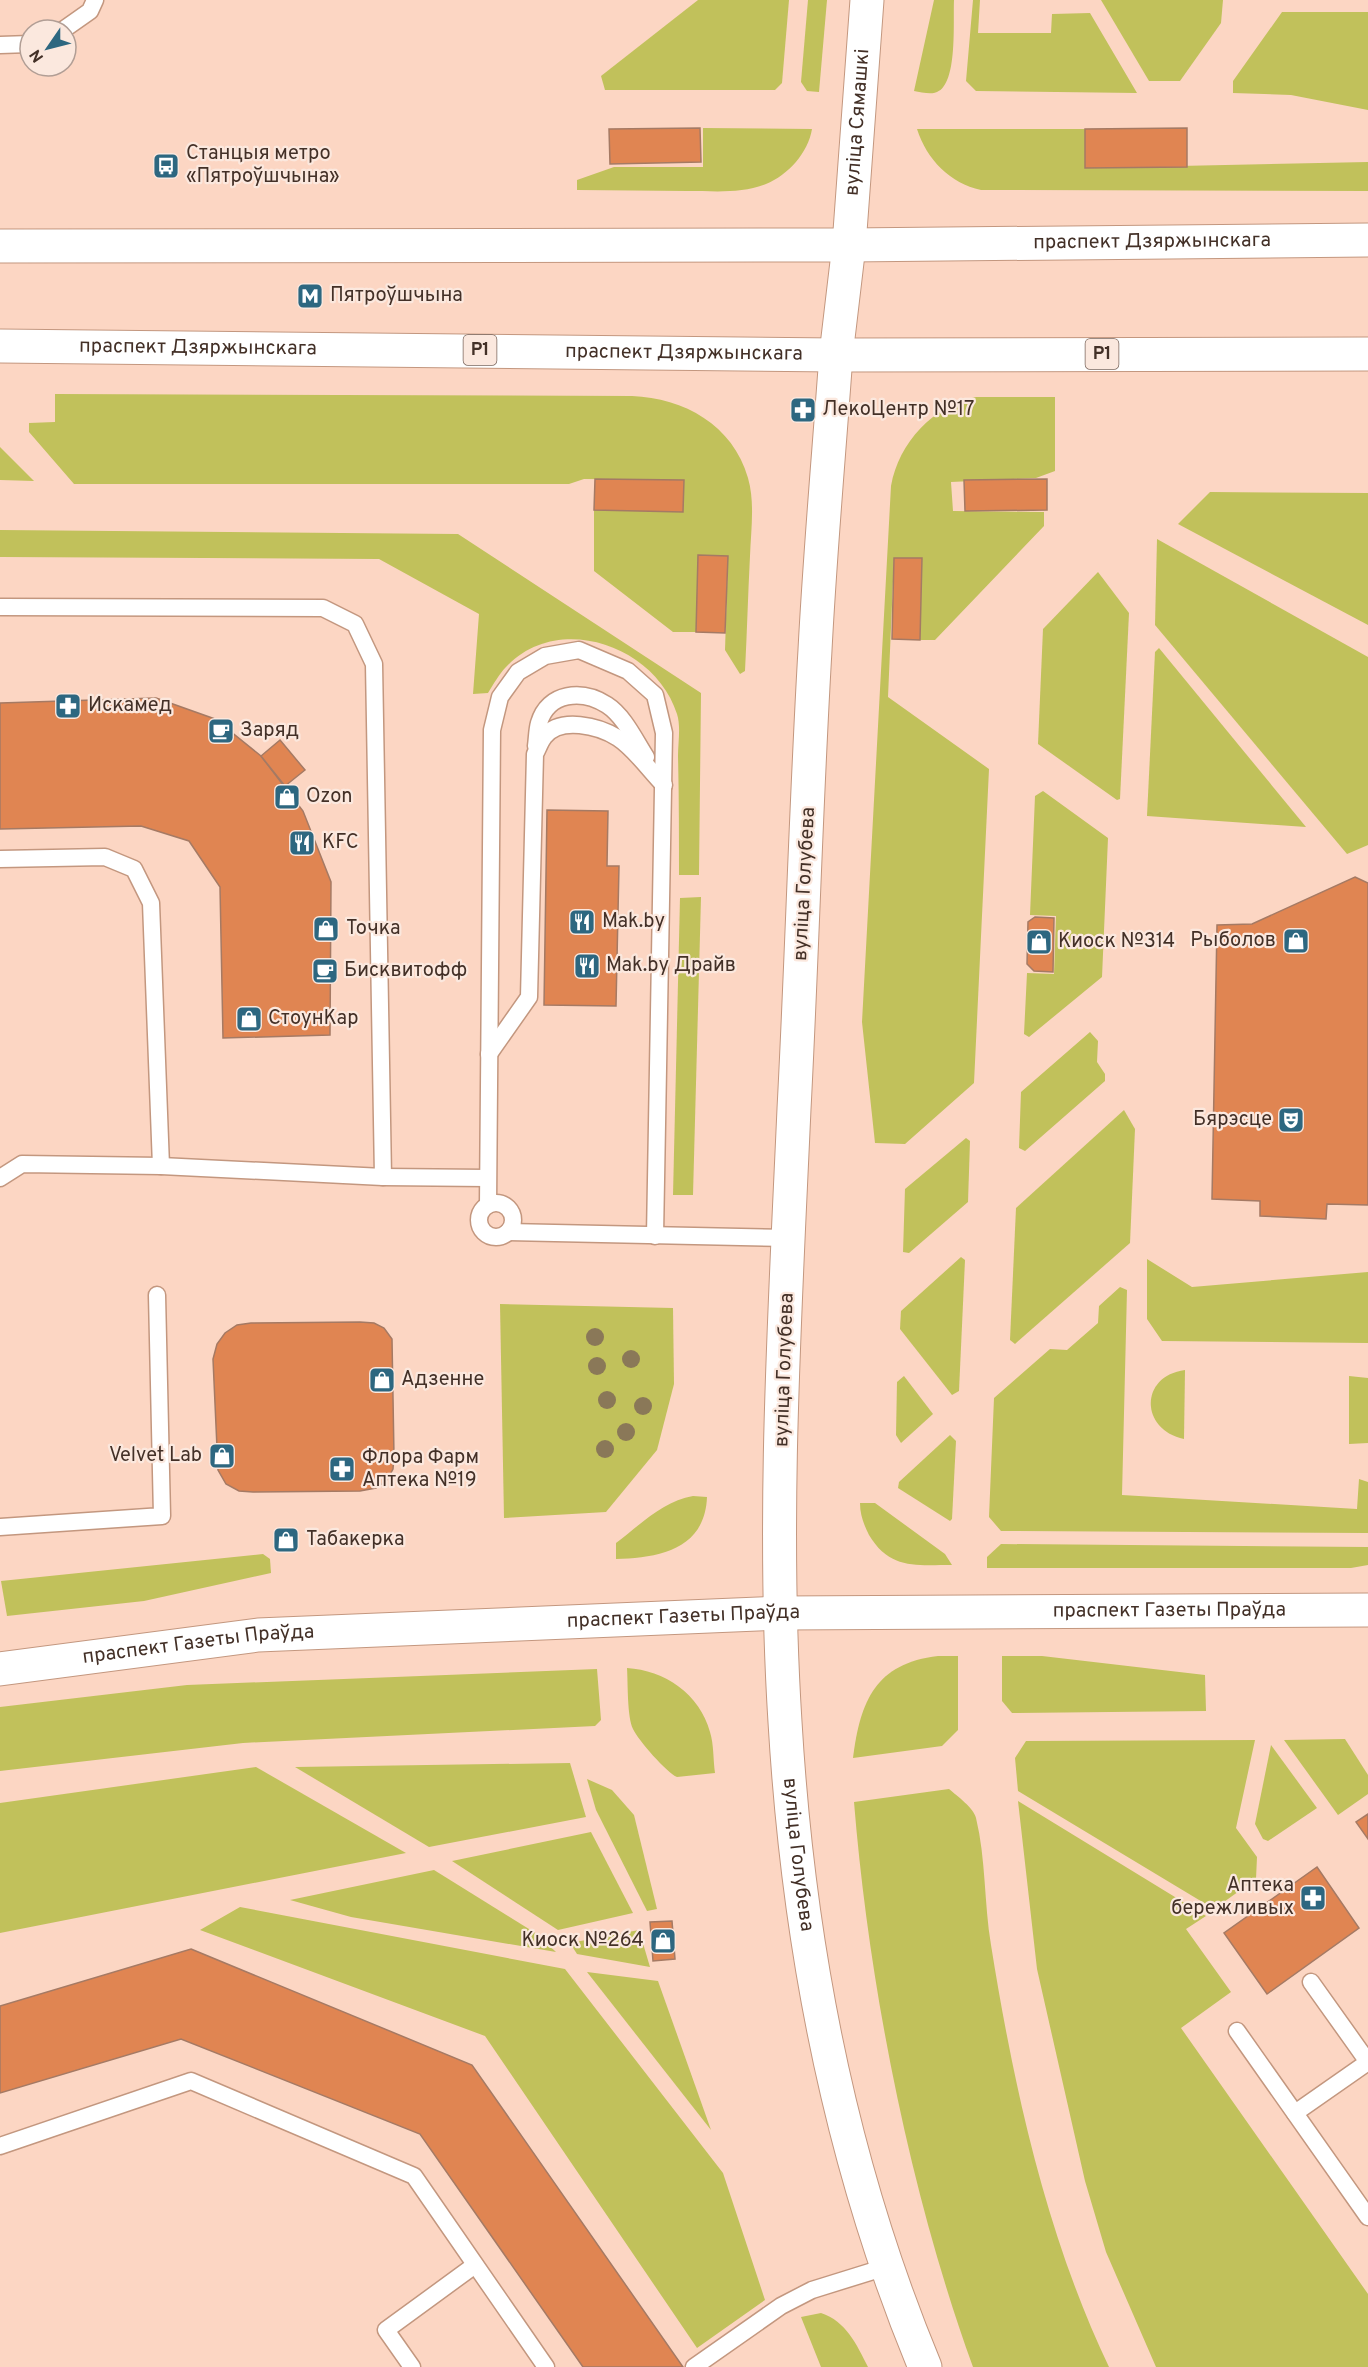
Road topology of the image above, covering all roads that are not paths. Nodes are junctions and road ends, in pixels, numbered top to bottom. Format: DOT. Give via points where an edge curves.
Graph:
graph roads {
  1 [pos="95,0"];
  2 [pos="867,0"];
  3 [pos="78,19"];
  4 [pos="18,44"];
  5 [pos="0,45"];
  6 [pos="1368,240"];
  7 [pos="849,245"];
  8 [pos="0,246"];
  9 [pos="0,346"];
  10 [pos="1368,354"];
  11 [pos="836,355"];
  12 [pos="0,607"];
  13 [pos="535,754"];
  14 [pos="664,786"];
  15 [pos="0,859"];
  16 [pos="489,1054"];
  17 [pos="161,1166"];
  18 [pos="383,1177"];
  19 [pos="0,1178"];
  20 [pos="487,1178"];
  21 [pos="488,1206"];
  22 [pos="508,1232"];
  23 [pos="655,1236"];
  24 [pos="789,1238"];
  25 [pos="157,1295"];
  26 [pos="0,1527"];
  27 [pos="1368,1610"];
  28 [pos="782,1613"];
  29 [pos="0,1669"];
  30 [pos="1311,1982"];
  31 [pos="1237,2031"];
  32 [pos="1294,2113"];
  33 [pos="0,2146"];
  34 [pos="1368,2217"];
  35 [pos="475,2265"];
  36 [pos="886,2267"];
  37 [pos="412,2367"];
  38 [pos="546,2367"];
  39 [pos="694,2367"];
  40 [pos="925,2367"];
  1 -- 3 [label="lane" via="90,11"];
  2 -- 7 [label="main road, вуліца Сямашкі"];
  4 -- 5 [label="lane"];
  6 -- 7 [label="main road, праспект Дзяржынскага"];
  7 -- 8 [label="main road, праспект Дзяржынскага"];
  7 -- 11 [label="main road, вуліца Сямашкі"];
  9 -- 11 [label="main road, праспект Дзяржынскага / Р1"];
  10 -- 11 [label="main road, праспект Дзяржынскага / Р1"];
  11 -- 24 [label="main road, вуліца Голубева" via="815,649"];
  12 -- 18 [label="lane" via="323,608 355,624 374,664"];
  13 -- 14 [label="lane" via="544,736 562,726 600,730 619,739"];
  13 -- 14 [label="lane" via="539,723 548,704 564,696 586,696 608,706 628,728"];
  13 -- 16 [label="lane" via="529,997"];
  14 -- 16 [label="lane" via="664,734 655,695 628,671 579,650 545,656 518,672 500,697 492,730"];
  14 -- 23 [label="lane"];
  15 -- 17 [label="lane" via="105,857 134,869 152,903"];
  16 -- 20 [label="lane"];
  17 -- 18 [label="lane"];
  17 -- 19 [label="lane" via="22,1164"];
  18 -- 20 [label="lane"];
  20 -- 21 [label="lane"];
  21 -- 22 [label="lane" via="498,1203 511,1211 513,1221"];
  21 -- 22 [label="lane" via="480,1220 484,1230 499,1236"];
  22 -- 23 [label="lane"];
  23 -- 24 [label="lane"];
  24 -- 28 [label="main road, вуліца Голубева" via="781,1482"];
  25 -- 26 [label="lane" via="162,1516"];
  27 -- 28 [label="main road, праспект Газеты Праўда"];
  28 -- 29 [label="main road, праспект Газеты Праўда" via="258,1635"];
  28 -- 36 [label="main road, вуліца Голубева" via="789,1775 805,1922 839,2100 861,2190"];
  30 -- 32 [label="lane" via="1368,2062"];
  31 -- 32 [label="lane"];
  32 -- 34 [label="lane"];
  33 -- 35 [label="lane" via="191,2081 414,2176"];
  35 -- 37 [label="lane" via="386,2330"];
  35 -- 38 [label="lane"];
  36 -- 39 [label="lane" via="813,2290 781,2306"];
  36 -- 40 [label="main road, вуліца Голубева"];
}
